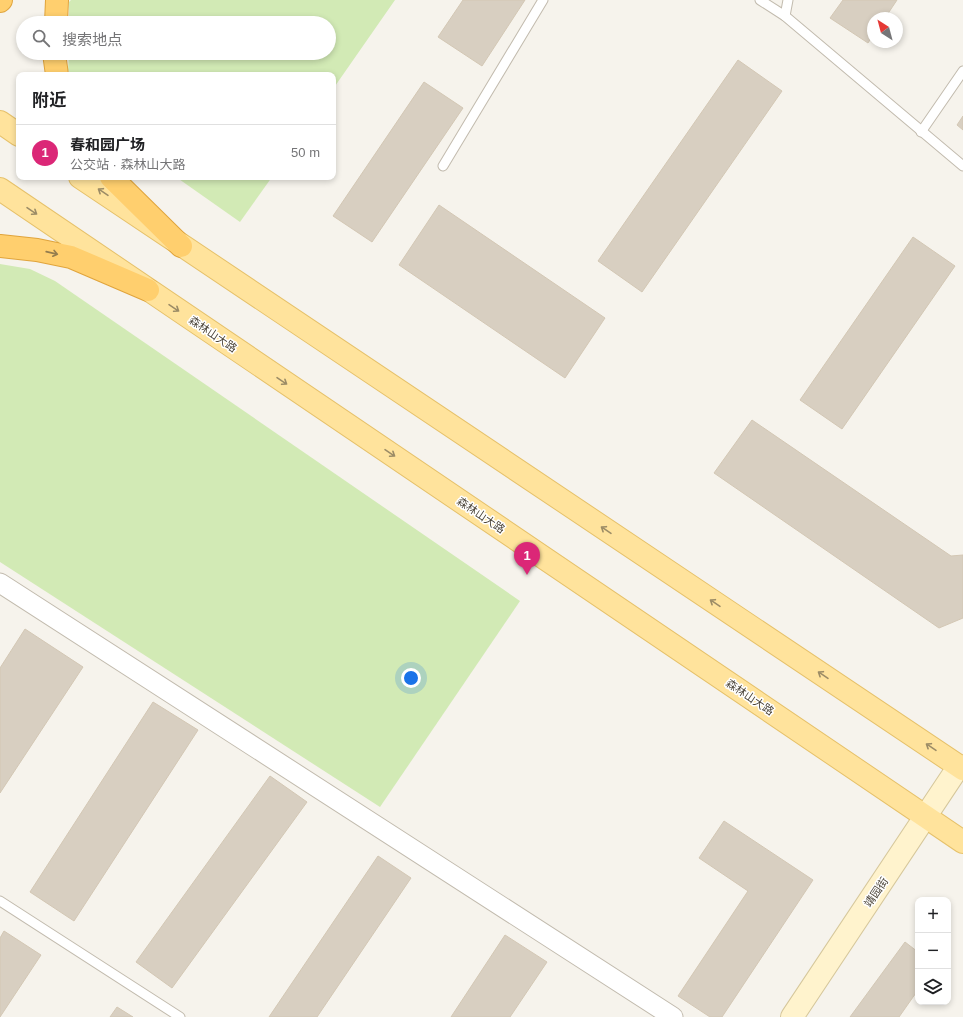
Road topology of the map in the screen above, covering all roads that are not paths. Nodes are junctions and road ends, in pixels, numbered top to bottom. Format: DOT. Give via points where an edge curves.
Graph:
graph roads {
  1 [pos="543,0"];
  2 [pos="760,0"];
  3 [pos="788,0"];
  4 [pos="785,16"];
  5 [pos="55,60"];
  6 [pos="963,71"];
  7 [pos="57,72"];
  8 [pos="0,122"];
  9 [pos="921,132"];
  10 [pos="16,133"];
  11 [pos="443,166"];
  12 [pos="963,166"];
  13 [pos="84,180"];
  14 [pos="114,180"];
  15 [pos="0,189"];
  16 [pos="0,246"];
  17 [pos="181,246"];
  18 [pos="148,290"];
  19 [pos="0,583"];
  20 [pos="961,768"];
  21 [pos="927,816"];
  22 [pos="963,842"];
  23 [pos="0,901"];
  24 [pos="180,1017"];
  25 [pos="673,1017"];
  26 [pos="792,1017"];
  1 -- 11 [label="lane"];
  2 -- 4 [label="lane"];
  3 -- 4 [label="lane"];
  4 -- 9 [label="lane"];
  5 -- 7 [label="highway"];
  6 -- 9 [label="lane"];
  8 -- 10 [label="main road"];
  9 -- 12 [label="lane"];
  17 -- 13 [label="main road, one-way"];
  14 -- 17 [label="highway"];
  15 -- 18 [label="main road, 森林山大路, one-way"];
  16 -- 18 [label="highway, one-way" via="70,257"];
  20 -- 17 [label="main road, one-way"];
  18 -- 21 [label="main road, 森林山大路, one-way"];
  19 -- 25 [label="street"];
  20 -- 21 [label="street, 靖园街"];
  21 -- 22 [label="main road, 森林山大路"];
  21 -- 26 [label="street, 靖园街"];
  23 -- 24 [label="lane"];
}
